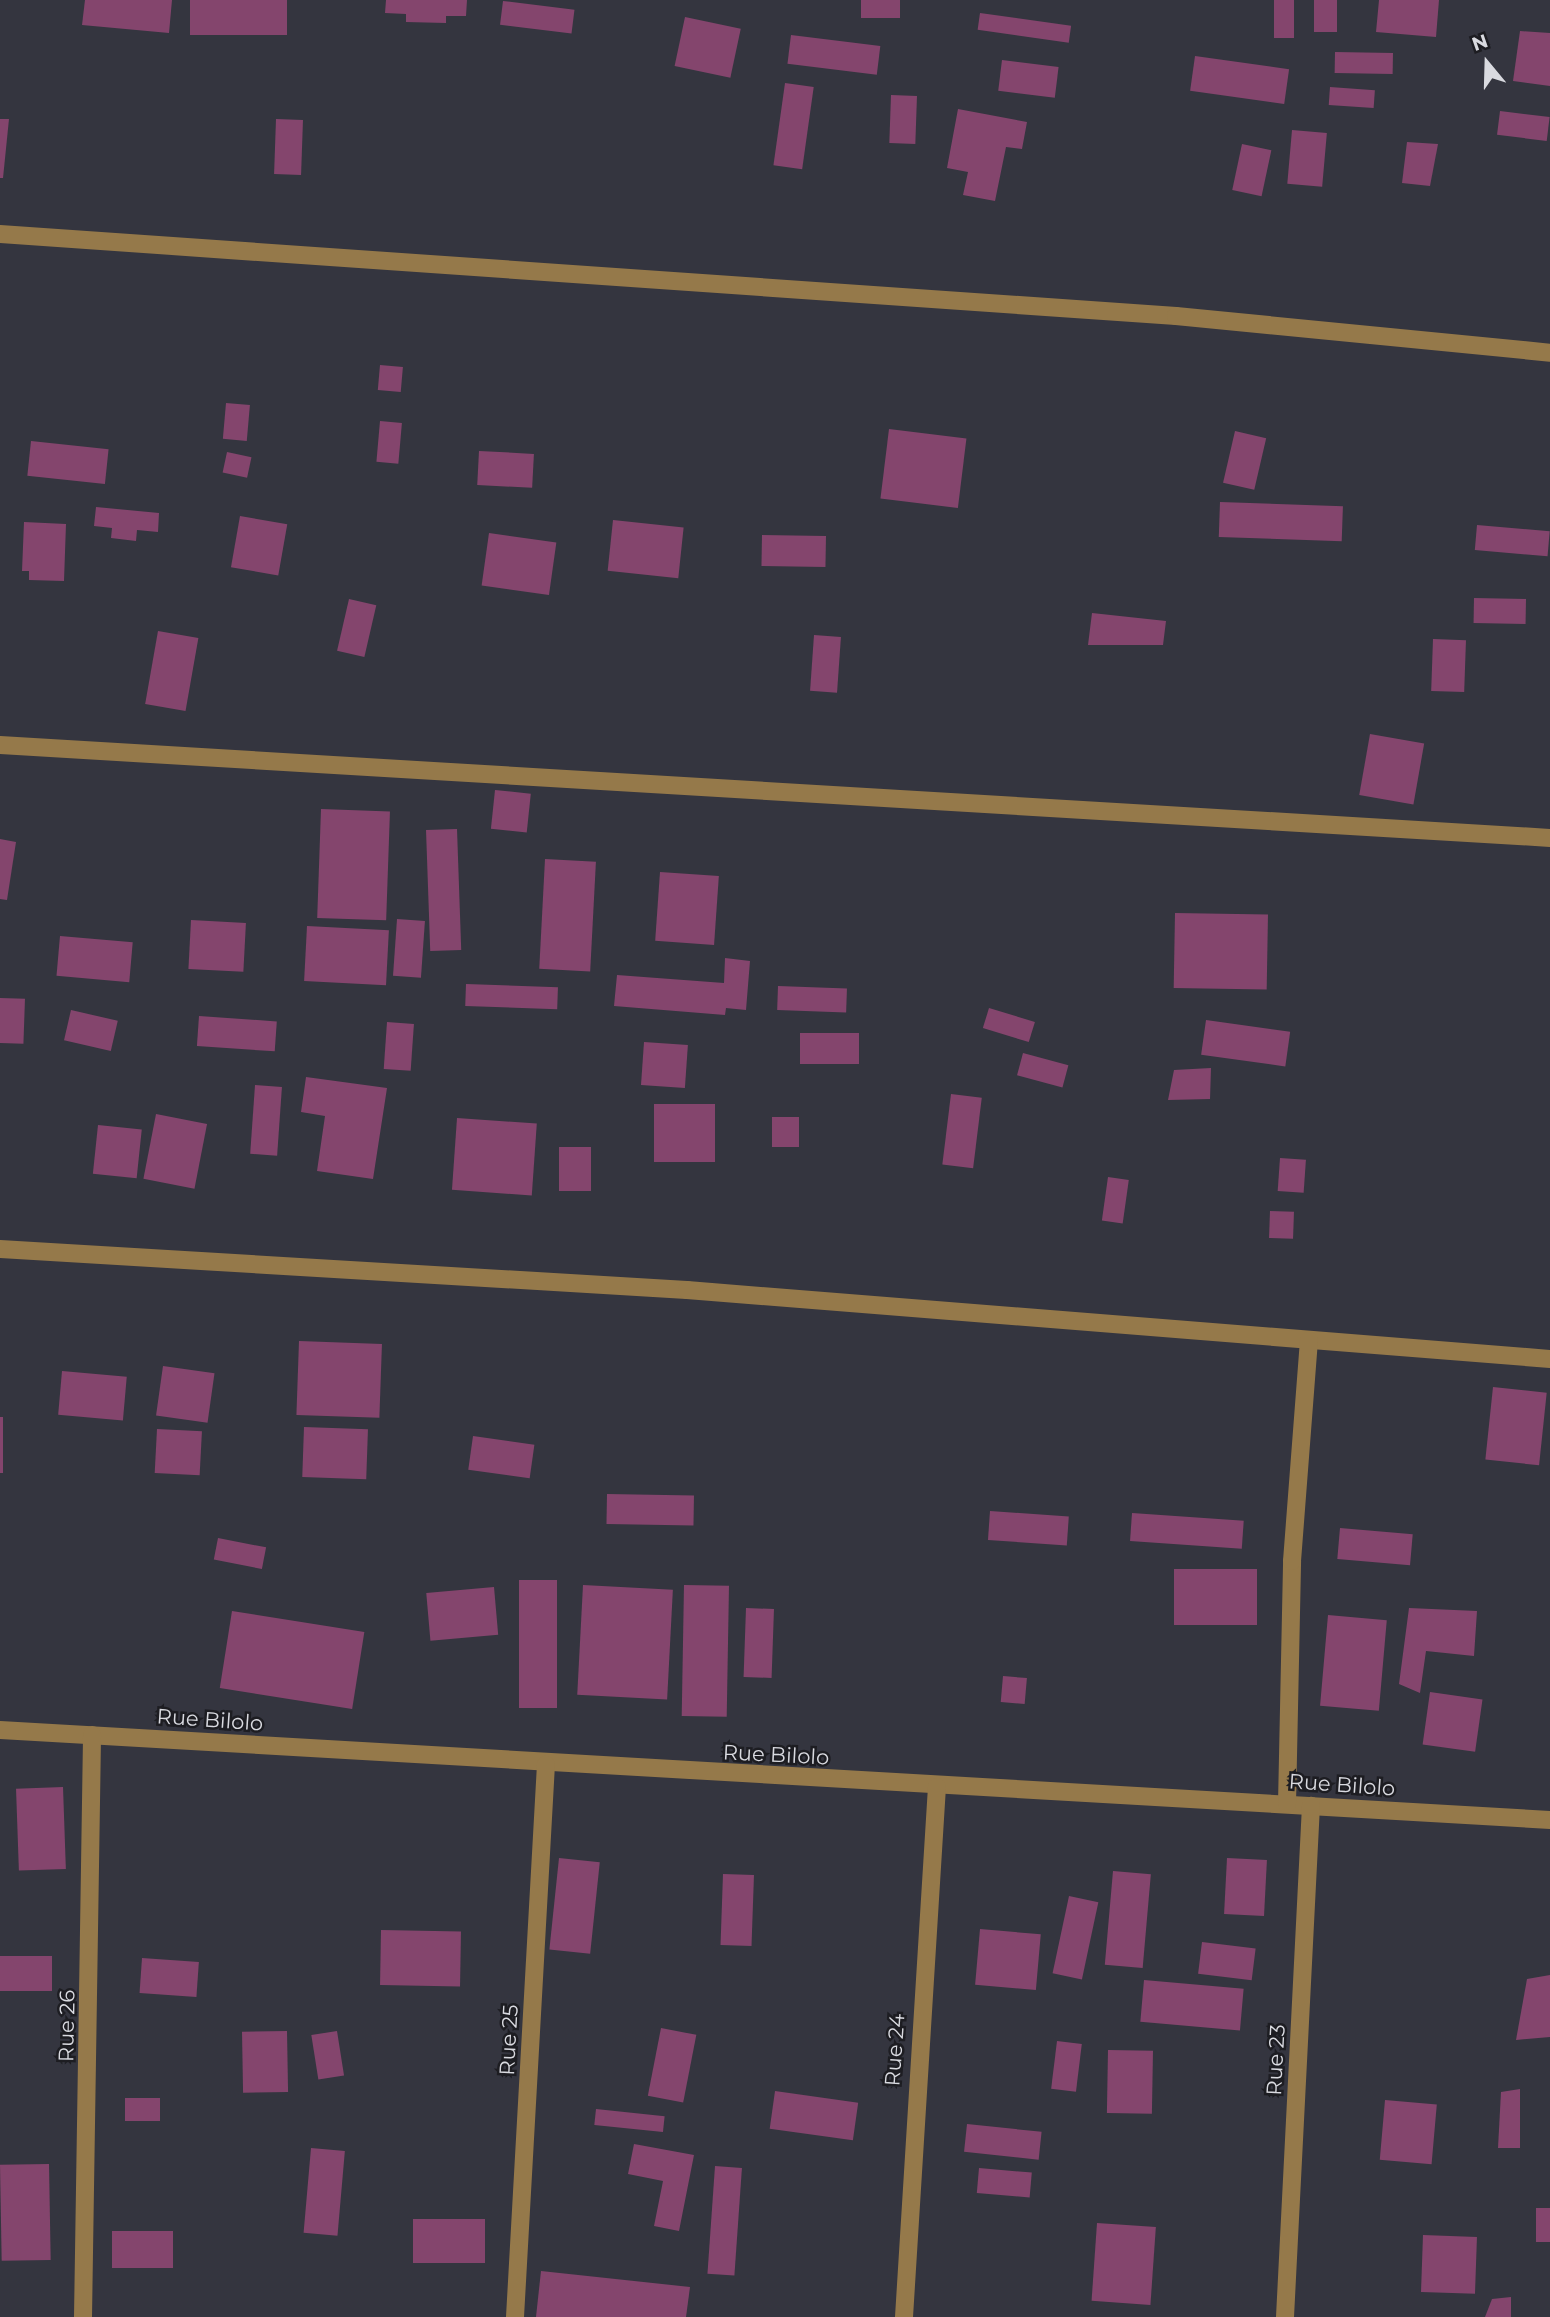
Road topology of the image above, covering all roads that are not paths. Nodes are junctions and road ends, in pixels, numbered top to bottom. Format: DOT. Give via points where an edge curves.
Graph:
graph roads {
  1 [pos="0,234"];
  2 [pos="1550,353"];
  3 [pos="0,745"];
  4 [pos="1550,838"];
  5 [pos="0,1249"];
  6 [pos="1310,1341"];
  7 [pos="1550,1359"];
  8 [pos="0,1730"];
  9 [pos="92,1735"];
  10 [pos="547,1765"];
  11 [pos="937,1787"];
  12 [pos="1287,1804"];
  13 [pos="1311,1806"];
  14 [pos="1550,1820"];
  15 [pos="83,2317"];
  16 [pos="515,2317"];
  17 [pos="904,2317"];
  18 [pos="1285,2317"];
  1 -- 2 [label="street" via="1176,316"];
  3 -- 4 [label="street"];
  5 -- 6 [label="street" via="687,1290"];
  6 -- 7 [label="street"];
  6 -- 12 [label="street" via="1292,1561"];
  8 -- 9 [label="street, Rue Bilolo"];
  9 -- 10 [label="street, Rue Bilolo"];
  9 -- 15 [label="street, Rue 26"];
  10 -- 11 [label="street, Rue Bilolo"];
  10 -- 16 [label="street, Rue 25"];
  11 -- 12 [label="street, Rue Bilolo"];
  11 -- 17 [label="street, Rue 24"];
  12 -- 13 [label="street, Rue Bilolo"];
  13 -- 14 [label="street, Rue Bilolo"];
  13 -- 18 [label="street, Rue 23"];
}
